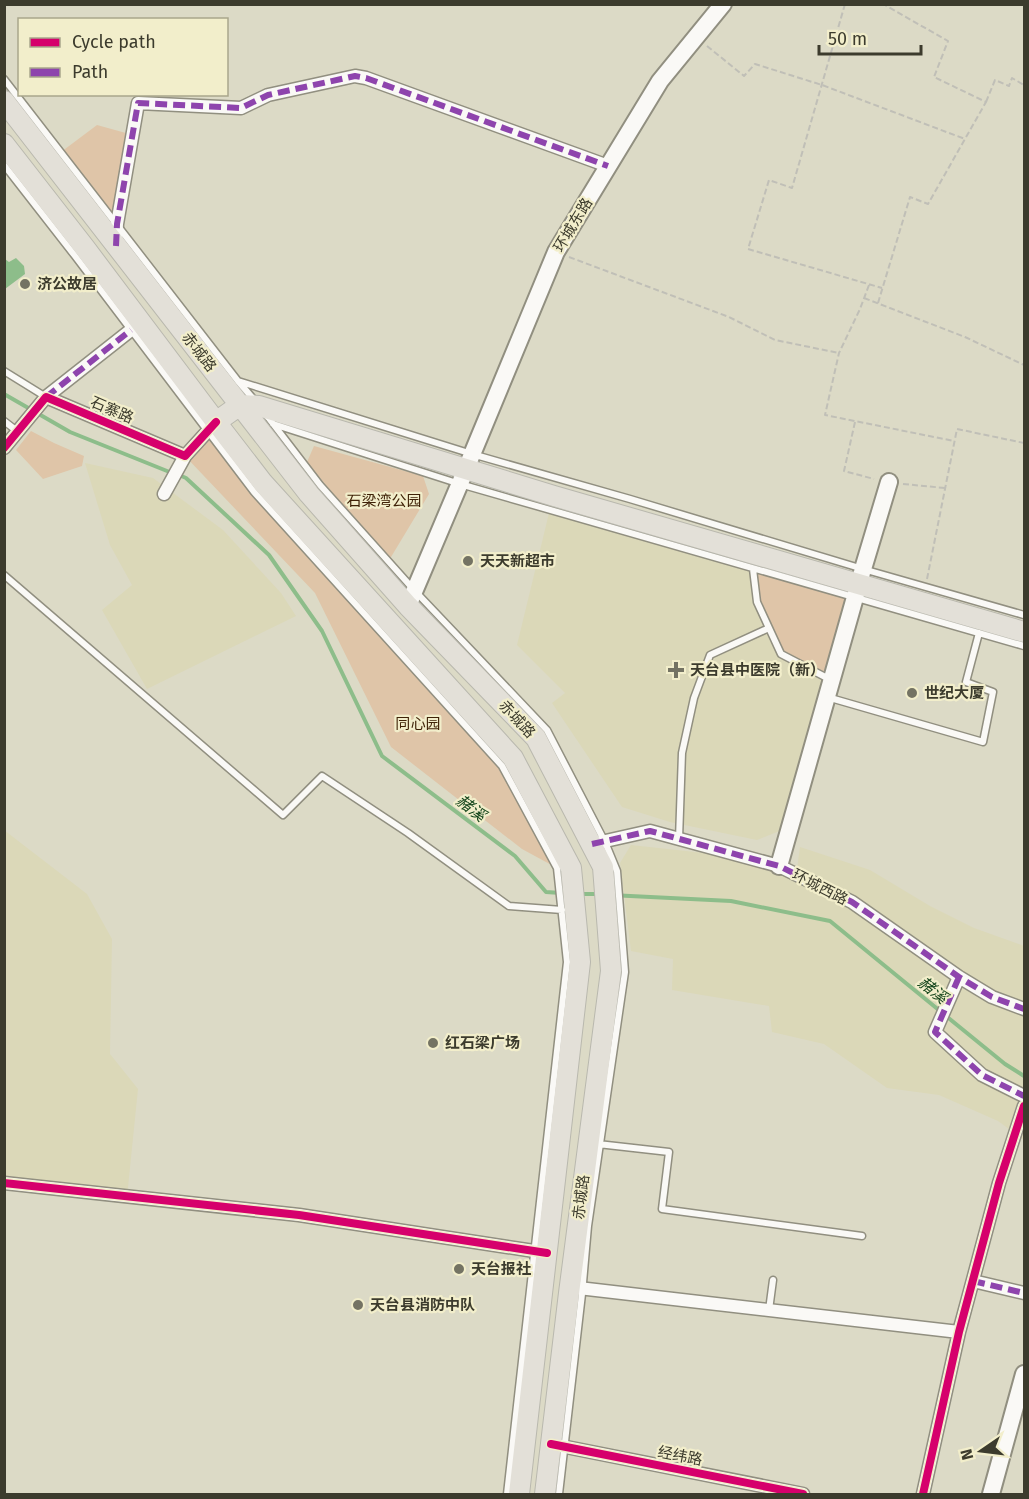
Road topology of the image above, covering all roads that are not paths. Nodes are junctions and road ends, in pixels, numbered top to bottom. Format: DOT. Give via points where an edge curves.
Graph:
graph roads {
  1 [pos="723,4"];
  2 [pos="4,79"];
  3 [pos="4,101"];
  4 [pos="4,144"];
  5 [pos="4,165"];
  6 [pos="608,166"];
  7 [pos="117,224"];
  8 [pos="116,246"];
  9 [pos="131,330"];
  10 [pos="4,371"];
  11 [pos="237,381"];
  12 [pos="46,397"];
  13 [pos="249,405"];
  14 [pos="4,421"];
  15 [pos="273,424"];
  16 [pos="212,427"];
  17 [pos="18,431"];
  18 [pos="4,448"];
  19 [pos="185,456"];
  20 [pos="466,469"];
  21 [pos="889,482"];
  22 [pos="164,494"];
  23 [pos="753,569"];
  24 [pos="4,575"];
  25 [pos="859,584"];
  26 [pos="411,598"];
  27 [pos="1024,615"];
  28 [pos="769,628"];
  29 [pos="1024,632"];
  30 [pos="979,633"];
  31 [pos="1024,646"];
  32 [pos="831,680"];
  33 [pos="827,697"];
  34 [pos="679,839"];
  35 [pos="598,843"];
  36 [pos="779,866"];
  37 [pos="568,911"];
  38 [pos="959,977"];
  39 [pos="1024,1009"];
  40 [pos="1024,1096"];
  41 [pos="1024,1106"];
  42 [pos="592,1149"];
  43 [pos="558,1158"];
  44 [pos="4,1183"];
  45 [pos="861,1236"];
  46 [pos="540,1252"];
  47 [pos="773,1280"];
  48 [pos="973,1281"];
  49 [pos="570,1287"];
  50 [pos="1024,1293"];
  51 [pos="769,1310"];
  52 [pos="959,1332"];
  53 [pos="1024,1374"];
  54 [pos="558,1446"];
  55 [pos="507,1494"];
  56 [pos="519,1494"];
  57 [pos="545,1494"];
  58 [pos="559,1494"];
  59 [pos="803,1494"];
  60 [pos="923,1494"];
  61 [pos="991,1494"];
  1 -- 6 [label="main road, 环城东路" via="660,81"];
  2 -- 7 [label="lane"];
  3 -- 8 [label="main road, 赤城路"];
  4 -- 16 [label="main road, 赤城路" via="85,248"];
  5 -- 9 [label="lane"];
  6 -- 7 [label="street" via="355,76 268,95 241,108 138,104"];
  6 -- 20 [label="main road, 环城东路" via="556,252"];
  7 -- 8 [label="street"];
  7 -- 11 [label="lane"];
  8 -- 13 [label="main road, 赤城路"];
  9 -- 12 [label="street"];
  9 -- 16 [label="lane"];
  10 -- 12 [label="lane"];
  11 -- 13 [label="lane"];
  11 -- 20 [label="lane"];
  12 -- 17 [label="street"];
  12 -- 19 [label="street, 石寨路"];
  13 -- 15 [label="lane"];
  13 -- 16 [label="main road"];
  13 -- 20 [label="main road"];
  13 -- 26 [label="main road, 赤城路" via="309,494"];
  14 -- 17 [label="lane"];
  15 -- 20 [label="lane"];
  15 -- 26 [label="lane"];
  16 -- 19 [label="street"];
  16 -- 37 [label="main road, 赤城路" via="513,758 564,868"];
  17 -- 18 [label="street"];
  19 -- 22 [label="street"];
  20 -- 23 [label="lane"];
  20 -- 25 [label="main road"];
  20 -- 26 [label="main road, 环城东路"];
  21 -- 25 [label="main road"];
  23 -- 25 [label="lane"];
  23 -- 28 [label="lane" via="757,602"];
  24 -- 37 [label="lane" via="283,815 322,776 508,906"];
  25 -- 27 [label="lane" via="926,587"];
  25 -- 29 [label="main road"];
  25 -- 30 [label="lane"];
  25 -- 32 [label="main road"];
  26 -- 35 [label="main road, 赤城路" via="536,738"];
  28 -- 32 [label="lane" via="781,654"];
  28 -- 34 [label="lane" via="710,655 694,698 682,753"];
  30 -- 31 [label="lane"];
  30 -- 33 [label="lane" via="966,682 993,692 983,742"];
  32 -- 33 [label="main road"];
  33 -- 36 [label="main road"];
  34 -- 35 [label="street, 环城西路" via="650,831"];
  34 -- 36 [label="street, 环城西路"];
  35 -- 42 [label="main road, 赤城路" via="610,869 614,919"];
  36 -- 38 [label="street, 环城西路" via="852,902"];
  37 -- 43 [label="main road, 赤城路" via="580,962"];
  37 -- 46 [label="lane" via="567,962"];
  38 -- 39 [label="street, 环城西路" via="992,997"];
  38 -- 40 [label="street" via="935,1032 982,1075"];
  41 -- 48 [label="street"];
  42 -- 43 [label="main road"];
  42 -- 45 [label="lane" via="669,1152 662,1209"];
  42 -- 49 [label="main road, 赤城路"];
  42 -- 54 [label="lane" via="582,1294"];
  43 -- 46 [label="main road, 赤城路"];
  44 -- 46 [label="street" via="299,1215"];
  46 -- 55 [label="lane"];
  46 -- 56 [label="main road, 赤城路"];
  47 -- 51 [label="lane"];
  48 -- 50 [label="street"];
  48 -- 52 [label="street"];
  49 -- 51 [label="street"];
  49 -- 54 [label="main road, 赤城路"];
  51 -- 52 [label="street"];
  52 -- 60 [label="street"];
  53 -- 61 [label="main road"];
  54 -- 57 [label="main road, 赤城路"];
  54 -- 58 [label="lane"];
  54 -- 59 [label="street, 经纬路"];
}
